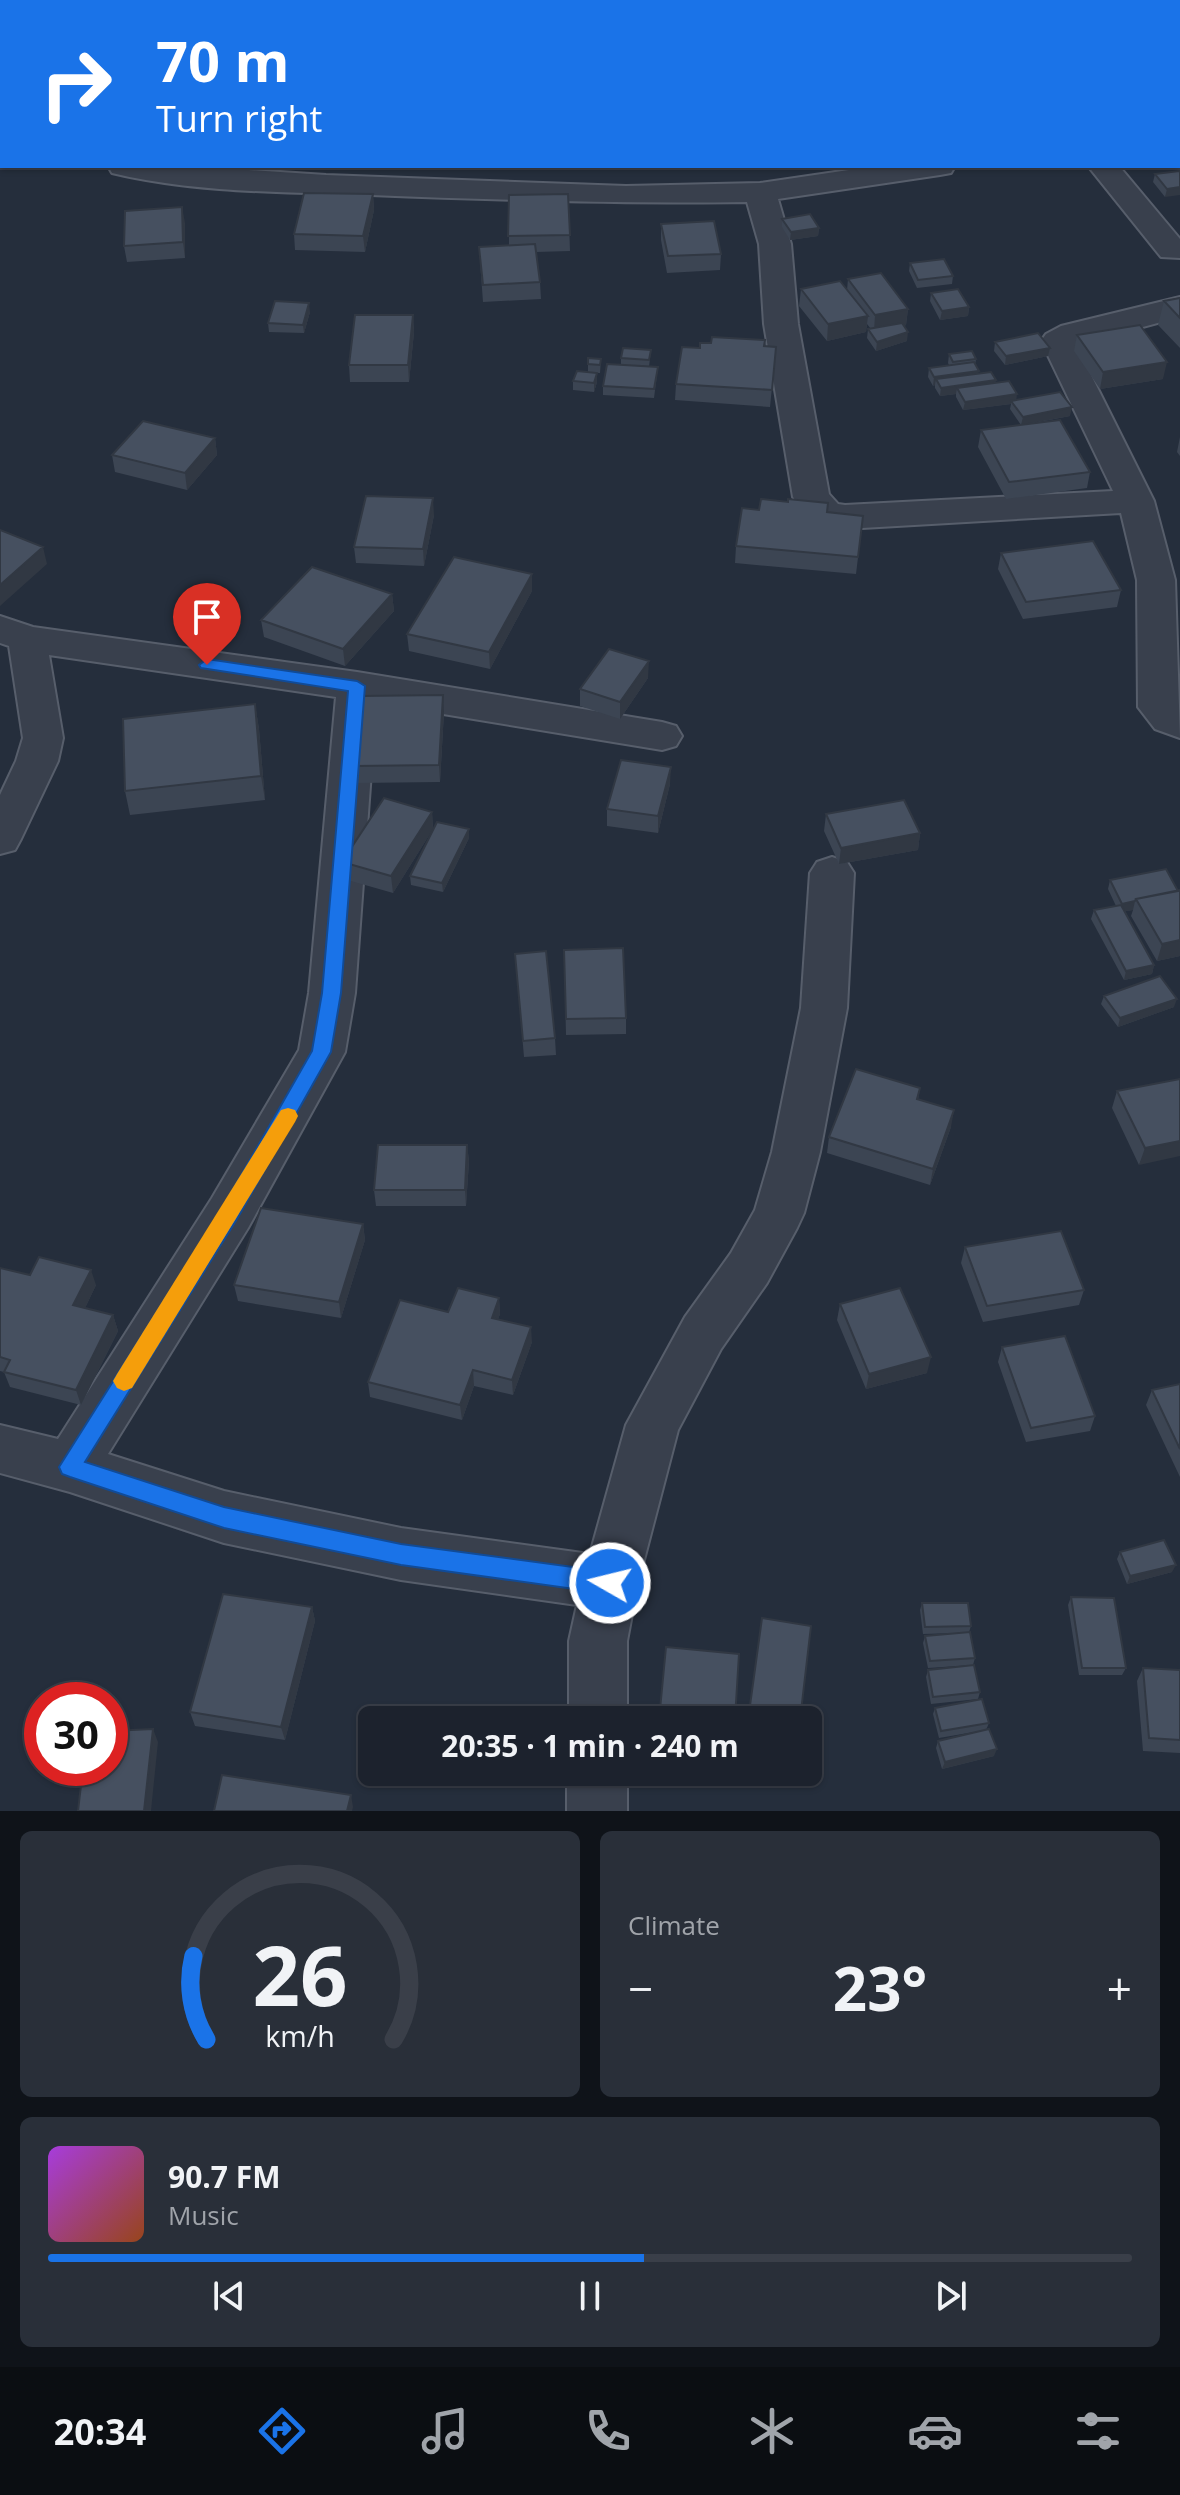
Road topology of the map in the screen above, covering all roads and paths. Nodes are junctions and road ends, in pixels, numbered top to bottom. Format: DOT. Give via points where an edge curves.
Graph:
graph roads {
  1 [pos="134,168"];
  2 [pos="926,168"];
  3 [pos="1105,168"];
  4 [pos="760,192"];
  5 [pos="1177,255"];
  6 [pos="1180,307"];
  7 [pos="1136,501"];
  8 [pos="14,634"];
  9 [pos="357,686"];
  10 [pos="1180,724"];
  11 [pos="662,736"];
  12 [pos="13,785"];
  13 [pos="0,839"];
  14 [pos="832,873"];
  15 [pos="0,1449"];
  16 [pos="70,1467"];
  17 [pos="610,1583"];
  18 [pos="598,1706"];
  19 [pos="597,1786"];
  20 [pos="597,1811"];
  1 -- 4 [label="street" via="474,191"];
  2 -- 4 [label="street"];
  3 -- 5 [label="street"];
  4 -- 7 [label="street" via="775,244 781,324 811,497 825,512 845,517"];
  6 -- 7 [label="street" via="1058,341"];
  7 -- 10 [label="street" via="1156,580 1158,707"];
  8 -- 9 [label="street"];
  8 -- 12 [label="street" via="43,738"];
  9 -- 11 [label="street"];
  9 -- 16 [label="street" via="332,993 322,1052 230,1213"];
  12 -- 13 [label="street"];
  14 -- 17 [label="street" via="824,1008 779,1213 749,1268 703,1333 653,1425"];
  15 -- 16 [label="street"];
  16 -- 17 [label="street" via="224,1517 401,1554"];
  17 -- 18 [label="street" via="598,1641"];
  19 -- 20 [label="street"];
}
